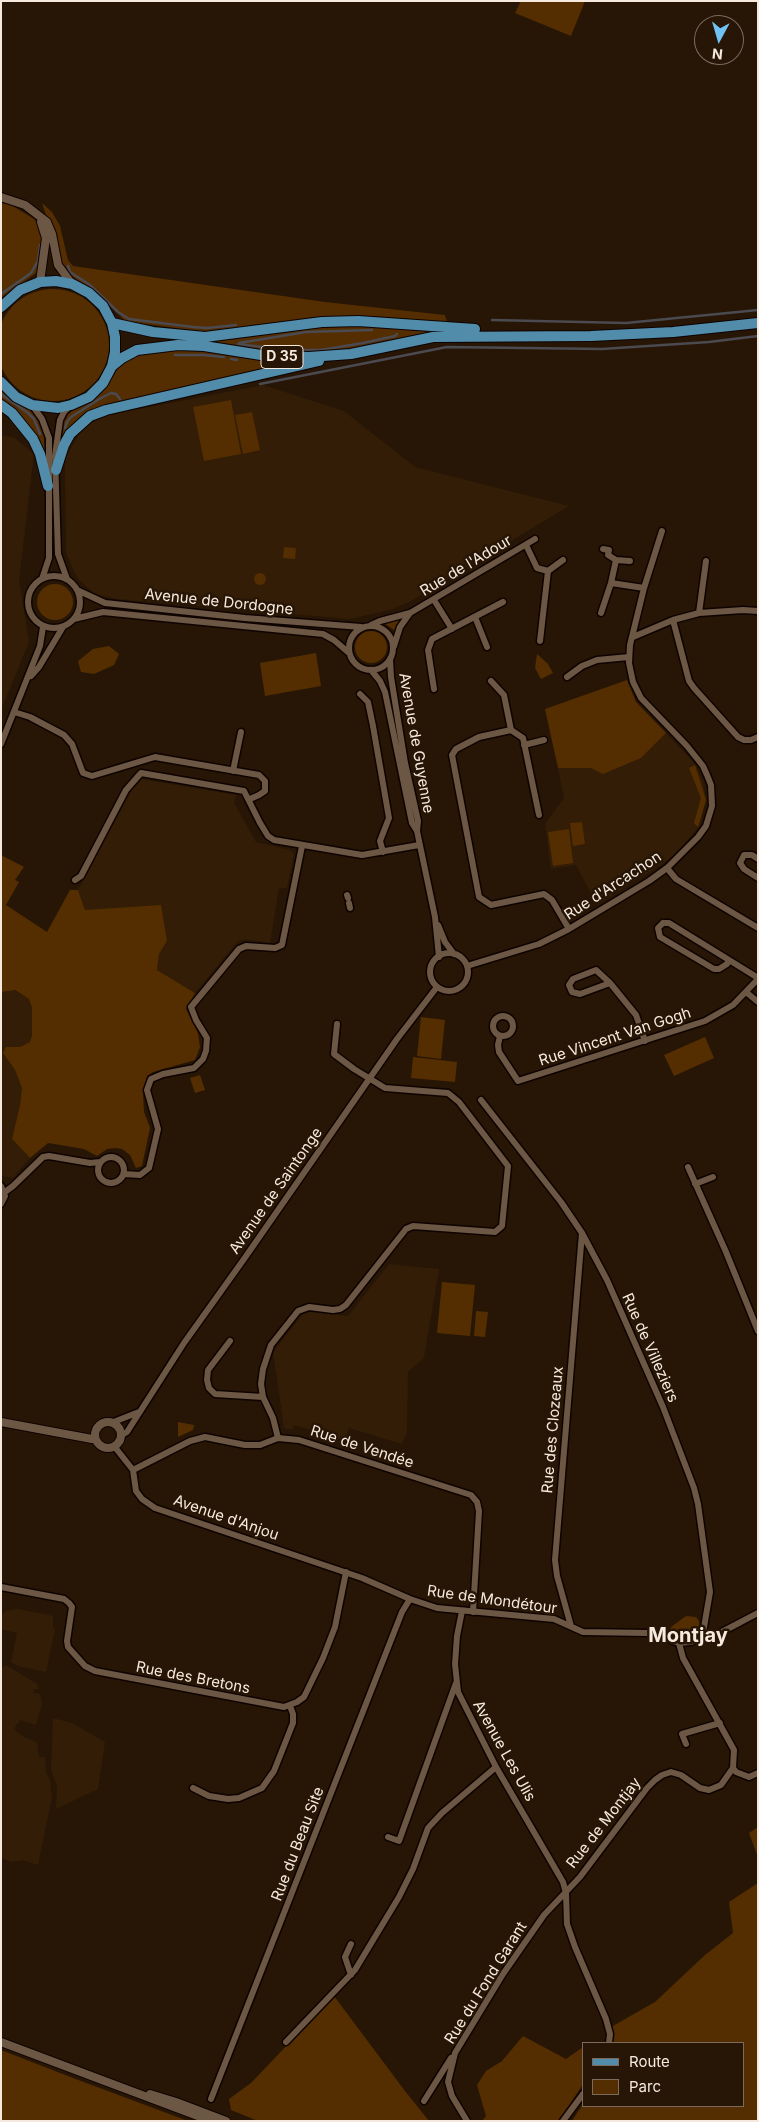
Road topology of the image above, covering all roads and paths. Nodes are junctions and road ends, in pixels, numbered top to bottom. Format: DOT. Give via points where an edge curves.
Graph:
graph roads {
  1 [pos="1,197"];
  2 [pos="41,218"];
  3 [pos="40,282"];
  4 [pos="72,284"];
  5 [pos="2,305"];
  6 [pos="112,323"];
  7 [pos="758,323"];
  8 [pos="536,335"];
  9 [pos="351,354"];
  10 [pos="112,366"];
  11 [pos="1,382"];
  12 [pos="1,405"];
  13 [pos="32,405"];
  14 [pos="71,405"];
  15 [pos="56,470"];
  16 [pos="48,486"];
  17 [pos="662,531"];
  18 [pos="534,540"];
  19 [pos="526,545"];
  20 [pos="603,549"];
  21 [pos="563,560"];
  22 [pos="616,560"];
  23 [pos="630,561"];
  24 [pos="706,561"];
  25 [pos="548,571"];
  26 [pos="42,579"];
  27 [pos="67,579"];
  28 [pos="611,583"];
  29 [pos="644,588"];
  30 [pos="77,590"];
  31 [pos="434,600"];
  32 [pos="503,602"];
  33 [pos="758,611"];
  34 [pos="410,613"];
  35 [pos="601,613"];
  36 [pos="699,613"];
  37 [pos="475,617"];
  38 [pos="74,619"];
  39 [pos="672,620"];
  40 [pos="371,625"];
  41 [pos="43,627"];
  42 [pos="62,627"];
  43 [pos="361,628"];
  44 [pos="452,629"];
  45 [pos="633,637"];
  46 [pos="540,641"];
  47 [pos="394,647"];
  48 [pos="487,647"];
  49 [pos="349,653"];
  50 [pos="629,657"];
  51 [pos="390,659"];
  52 [pos="371,670"];
  53 [pos="567,677"];
  54 [pos="28,678"];
  55 [pos="490,681"];
  56 [pos="434,689"];
  57 [pos="360,694"];
  58 [pos="14,712"];
  59 [pos="511,730"];
  60 [pos="241,732"];
  61 [pos="758,737"];
  62 [pos="544,740"];
  63 [pos="1,744"];
  64 [pos="524,745"];
  65 [pos="233,771"];
  66 [pos="250,799"];
  67 [pos="540,815"];
  68 [pos="416,831"];
  69 [pos="419,844"];
  70 [pos="302,846"];
  71 [pos="383,852"];
  72 [pos="758,859"];
  73 [pos="667,868"];
  74 [pos="758,878"];
  75 [pos="75,880"];
  76 [pos="434,916"];
  77 [pos="758,928"];
  78 [pos="569,929"];
  79 [pos="454,954"];
  80 [pos="439,957"];
  81 [pos="729,960"];
  82 [pos="467,966"];
  83 [pos="758,979"];
  84 [pos="610,983"];
  85 [pos="437,987"];
  86 [pos="746,992"];
  87 [pos="758,1002"];
  88 [pos="337,1024"];
  89 [pos="500,1036"];
  90 [pos="645,1041"];
  91 [pos="369,1079"];
  92 [pos="481,1100"];
  93 [pos="100,1162"];
  94 [pos="688,1167"];
  95 [pos="124,1174"];
  96 [pos="714,1177"];
  97 [pos="695,1184"];
  98 [pos="3,1188"];
  99 [pos="1,1204"];
  100 [pos="582,1233"];
  101 [pos="758,1331"];
  102 [pos="230,1341"];
  103 [pos="263,1397"];
  104 [pos="139,1412"];
  105 [pos="1,1422"];
  106 [pos="111,1423"];
  107 [pos="120,1436"];
  108 [pos="95,1438"];
  109 [pos="278,1438"];
  110 [pos="114,1446"];
  111 [pos="133,1470"];
  112 [pos="346,1572"];
  113 [pos="362,1578"];
  114 [pos="1,1587"];
  115 [pos="410,1599"];
  116 [pos="462,1611"];
  117 [pos="473,1612"];
  118 [pos="758,1613"];
  119 [pos="571,1626"];
  120 [pos="702,1639"];
  121 [pos="679,1643"];
  122 [pos="457,1682"];
  123 [pos="290,1706"];
  124 [pos="720,1723"];
  125 [pos="686,1744"];
  126 [pos="496,1766"];
  127 [pos="733,1768"];
  128 [pos="758,1773"];
  129 [pos="194,1788"];
  130 [pos="388,1837"];
  131 [pos="566,1894"];
  132 [pos="351,1944"];
  133 [pos="351,1975"];
  134 [pos="1,2042"];
  135 [pos="286,2042"];
  136 [pos="609,2042"];
  137 [pos="455,2053"];
  138 [pos="133,2091"];
  139 [pos="582,2095"];
  140 [pos="211,2099"];
  141 [pos="424,2101"];
  142 [pos="211,2121"];
  143 [pos="226,2121"];
  144 [pos="467,2121"];
  145 [pos="563,2121"];
  1 -- 2 [label="street" via="25,205"];
  2 -- 3 [label="street" via="46,238"];
  2 -- 4 [label="street" via="47,222 52,234 58,265"];
  3 -- 4 [label="main road"];
  3 -- 5 [label="main road" via="20,290"];
  4 -- 6 [label="main road" via="103,306"];
  6 -- 8 [label="main road, D 35" via="153,332 205,337 358,320"];
  6 -- 10 [label="main road" via="116,344"];
  7 -- 8 [label="main road, D 35" via="591,336"];
  8 -- 9 [label="main road, D 35" via="433,337"];
  9 -- 10 [label="main road, D 35" via="282,357 178,345 137,350"];
  9 -- 15 [label="main road" via="90,416 70,434"];
  10 -- 14 [label="main road" via="103,383 89,397"];
  11 -- 13 [label="main road" via="16,397"];
  12 -- 16 [label="main road" via="12,413 33,439"];
  13 -- 14 [label="main road" via="52,408"];
  13 -- 16 [label="street" via="49,438"];
  14 -- 15 [label="street" via="64,412 57,432"];
  15 -- 27 [label="street" via="58,554"];
  16 -- 26 [label="street" via="49,558"];
  17 -- 29 [label="street, Rue d'Arcachon"];
  18 -- 19 [label="street, Rue de l'Adour"];
  19 -- 25 [label="street" via="537,568"];
  19 -- 31 [label="street, Rue de l'Adour"];
  20 -- 22 [label="street"];
  21 -- 25 [label="street"];
  22 -- 23 [label="street"];
  22 -- 28 [label="street"];
  24 -- 36 [label="street"];
  25 -- 46 [label="street"];
  26 -- 27 [label="street" via="50,576"];
  26 -- 41 [label="street" via="32,587 27,601 30,615"];
  27 -- 30 [label="street"];
  28 -- 29 [label="street"];
  28 -- 35 [label="street"];
  29 -- 45 [label="street, Rue d'Arcachon"];
  30 -- 38 [label="street" via="80,605"];
  30 -- 43 [label="street, Avenue de Dordogne" via="105,603"];
  31 -- 34 [label="street, Rue de l'Adour"];
  31 -- 44 [label="street"];
  32 -- 37 [label="street"];
  33 -- 36 [label="street"];
  34 -- 40 [label="street, Rue de l'Adour"];
  34 -- 47 [label="street, Rue de l'Adour" via="400,627"];
  36 -- 39 [label="street"];
  37 -- 44 [label="street"];
  37 -- 48 [label="street"];
  38 -- 42 [label="street"];
  38 -- 49 [label="street, Avenue de Dordogne" via="103,612 323,634"];
  39 -- 45 [label="street"];
  39 -- 61 [label="street" via="689,682 738,737 744,740"];
  40 -- 43 [label="street"];
  40 -- 47 [label="street" via="384,629"];
  41 -- 42 [label="street"];
  41 -- 54 [label="street"];
  42 -- 54 [label="street" via="39,667"];
  43 -- 49 [label="street" via="351,638"];
  44 -- 56 [label="street" via="432,639 428,650"];
  45 -- 50 [label="street, Rue d'Arcachon"];
  47 -- 51 [label="street"];
  49 -- 52 [label="street" via="360,667"];
  50 -- 53 [label="street" via="597,660"];
  50 -- 73 [label="street, Rue d'Arcachon" via="633,682 641,698 695,756 711,785 712,806 706,826"];
  51 -- 52 [label="street" via="379,669"];
  51 -- 68 [label="street, Avenue de Guyenne" via="418,821"];
  52 -- 68 [label="street, Avenue de Guyenne" via="385,692"];
  54 -- 58 [label="street"];
  55 -- 59 [label="street" via="504,695"];
  57 -- 71 [label="street" via="368,702 389,818 380,841"];
  58 -- 63 [label="street"];
  58 -- 65 [label="street" via="64,735 72,744 83,773 92,776 155,756"];
  59 -- 64 [label="street" via="522,738"];
  59 -- 78 [label="street" via="479,737 456,749 452,755 480,897 491,905 544,894 552,900"];
  60 -- 65 [label="street"];
  62 -- 64 [label="street"];
  64 -- 67 [label="street"];
  65 -- 66 [label="street" via="259,776 264,781 264,790"];
  66 -- 70 [label="street" via="268,836"];
  66 -- 75 [label="street" via="244,791 141,773 126,790 81,876"];
  68 -- 69 [label="street, Avenue de Guyenne"];
  69 -- 71 [label="street"];
  69 -- 76 [label="street, Avenue de Guyenne"];
  70 -- 71 [label="street" via="353,855"];
  70 -- 95 [label="street" via="282,945 239,949 191,1007 207,1038 203,1059 194,1068 151,1079 147,1090 158,1129 149,1168 140,1175"];
  72 -- 74 [label="street" via="744,855 740,863"];
  73 -- 77 [label="street" via="676,879"];
  73 -- 78 [label="street, Rue d'Arcachon"];
  76 -- 79 [label="street, Avenue de Guyenne" via="444,942"];
  76 -- 80 [label="street, Avenue de Guyenne"];
  78 -- 82 [label="street, Rue d'Arcachon" via="539,944"];
  79 -- 80 [label="street"];
  79 -- 82 [label="street"];
  80 -- 85 [label="street" via="430,971"];
  81 -- 81 [label="street" via="668,923 658,928 660,937 714,969"];
  81 -- 83 [label="street"];
  82 -- 85 [label="street" via="468,977 458,989 447,991"];
  83 -- 86 [label="street, Rue Vincent Van Gogh"];
  84 -- 84 [label="street" via="580,994 572,992 569,985 573,979 596,970"];
  84 -- 90 [label="street" via="636,1015"];
  85 -- 91 [label="street, Avenue de Saintonge"];
  86 -- 87 [label="street"];
  86 -- 90 [label="street, Rue Vincent Van Gogh" via="733,1005 705,1021"];
  88 -- 91 [label="street" via="334,1054"];
  89 -- 90 [label="street, Rue Vincent Van Gogh" via="499,1052 518,1081"];
  91 -- 103 [label="street" via="385,1088 448,1093 459,1102 508,1166 503,1220 495,1232 416,1226 406,1229 346,1305 333,1310 309,1307 298,1311 269,1350 261,1384"];
  91 -- 104 [label="street, Avenue de Saintonge"];
  92 -- 100 [label="street, Rue de Villeziers"];
  93 -- 95 [label="street" via="110,1156 118,1158 124,1165"];
  93 -- 95 [label="street" via="97,1171 105,1182 114,1183"];
  93 -- 98 [label="street" via="43,1157 13,1186"];
  94 -- 97 [label="street"];
  96 -- 97 [label="street"];
  97 -- 101 [label="street"];
  98 -- 99 [label="street" via="5,1196"];
  100 -- 119 [label="street, Rue des Clozeaux" via="555,1560"];
  100 -- 120 [label="street, Rue de Villeziers" via="607,1280 694,1488 710,1592"];
  102 -- 103 [label="street" via="208,1370 209,1388 215,1394"];
  103 -- 109 [label="street" via="274,1418"];
  104 -- 106 [label="street"];
  104 -- 107 [label="street, Avenue de Saintonge" via="127,1432"];
  105 -- 108 [label="street"];
  106 -- 107 [label="street" via="118,1428"];
  106 -- 108 [label="street" via="99,1426"];
  107 -- 110 [label="street"];
  108 -- 110 [label="street" via="102,1447"];
  109 -- 111 [label="street, Rue de Vendée" via="260,1445 245,1445 205,1437 190,1441"];
  109 -- 117 [label="street, Rue de Vendée" via="299,1440 471,1495 479,1511"];
  110 -- 111 [label="street, Avenue d'Anjou"];
  111 -- 112 [label="street, Avenue d'Anjou" via="136,1490 142,1500 155,1508"];
  112 -- 113 [label="street, Avenue d'Anjou"];
  112 -- 123 [label="street" via="336,1628 304,1697"];
  113 -- 115 [label="street, Rue de Mondétour"];
  114 -- 123 [label="street, Rue des Bretons" via="64,1599 69,1603 72,1607 68,1647 94,1671 275,1707"];
  115 -- 116 [label="street, Rue de Mondétour" via="437,1608"];
  115 -- 140 [label="street, Rue du Beau Site" via="402,1612"];
  116 -- 117 [label="street, Rue de Mondétour"];
  116 -- 122 [label="street, Avenue Les Ulis" via="457,1636"];
  117 -- 119 [label="street, Rue de Mondétour" via="554,1619"];
  118 -- 120 [label="street"];
  119 -- 121 [label="street, Rue de Mondétour" via="591,1633 648,1632"];
  120 -- 121 [label="street"];
  121 -- 124 [label="street" via="683,1658"];
  122 -- 126 [label="street, Avenue Les Ulis" via="462,1702"];
  122 -- 130 [label="street" via="399,1841"];
  123 -- 129 [label="street" via="293,1723 274,1771 262,1788 228,1799 209,1796"];
  124 -- 125 [label="street" via="682,1734"];
  124 -- 127 [label="street" via="734,1750"];
  126 -- 131 [label="street, Avenue Les Ulis" via="563,1882"];
  126 -- 133 [label="street" via="428,1828 399,1897"];
  127 -- 128 [label="street" via="749,1777"];
  127 -- 131 [label="street, Rue de Montjay" via="721,1785 709,1790 671,1772 662,1775 647,1788"];
  131 -- 136 [label="street" via="567,1924 606,2018"];
  131 -- 137 [label="street, Rue du Fond Garant" via="544,1915"];
  132 -- 133 [label="street" via="345,1957"];
  133 -- 135 [label="street"];
  134 -- 138 [label="street"];
  137 -- 141 [label="street"];
  137 -- 144 [label="street, Rue du Fond Garant" via="448,2082 452,2096"];
  138 -- 142 [label="street"];
  138 -- 143 [label="street" via="176,2102"];
  139 -- 145 [label="street"];
}
